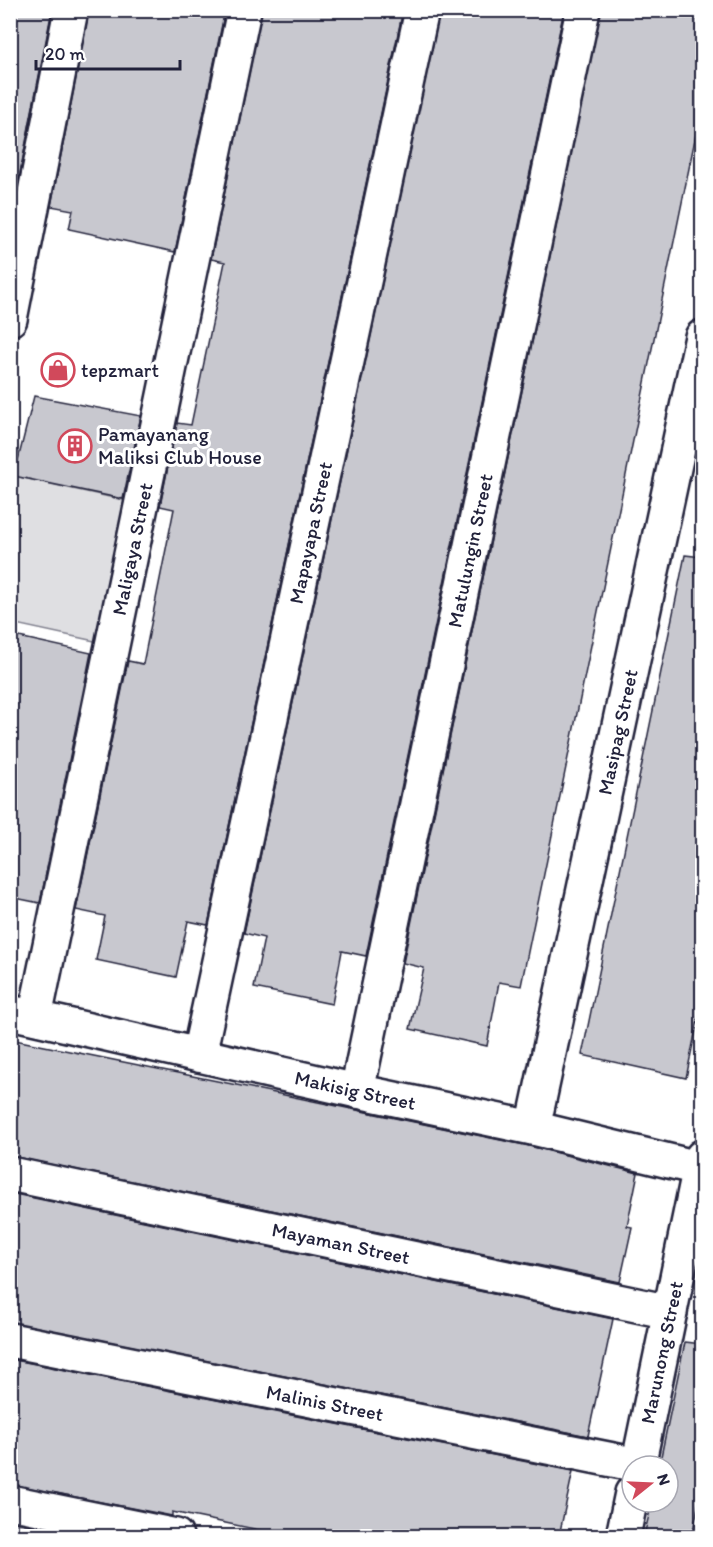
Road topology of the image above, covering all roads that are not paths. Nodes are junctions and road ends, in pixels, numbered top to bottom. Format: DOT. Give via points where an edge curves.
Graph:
graph roads {
  1 [pos="71,10"];
  2 [pos="244,10"];
  3 [pos="422,10"];
  4 [pos="583,10"];
  5 [pos="10,319"];
  6 [pos="702,337"];
  7 [pos="23,1015"];
  8 [pos="199,1055"];
  9 [pos="357,1091"];
  10 [pos="533,1128"];
  11 [pos="702,1165"];
  12 [pos="10,1174"];
  13 [pos="670,1312"];
  14 [pos="10,1340"];
  15 [pos="640,1454"];
  16 [pos="620,1472"];
  17 [pos="10,1502"];
  18 [pos="628,1514"];
  19 [pos="176,1536"];
  20 [pos="623,1536"];
  1 -- 5 [label="street"];
  2 -- 7 [label="street, Maligaya Street"];
  3 -- 8 [label="street, Mapayapa Street"];
  4 -- 9 [label="street, Matulungin Street"];
  6 -- 10 [label="street, Masipag Street"];
  7 -- 8 [label="street, Makisig Street"];
  8 -- 9 [label="street, Makisig Street"];
  9 -- 10 [label="street, Makisig Street"];
  10 -- 11 [label="street, Makisig Street"];
  11 -- 13 [label="street, Marunong Street"];
  12 -- 13 [label="street, Mayaman Street"];
  13 -- 15 [label="street, Marunong Street"];
  14 -- 16 [label="street, Malinis Street"];
  17 -- 19 [label="street"];
  18 -- 20 [label="street, Marunong Street"];
}
